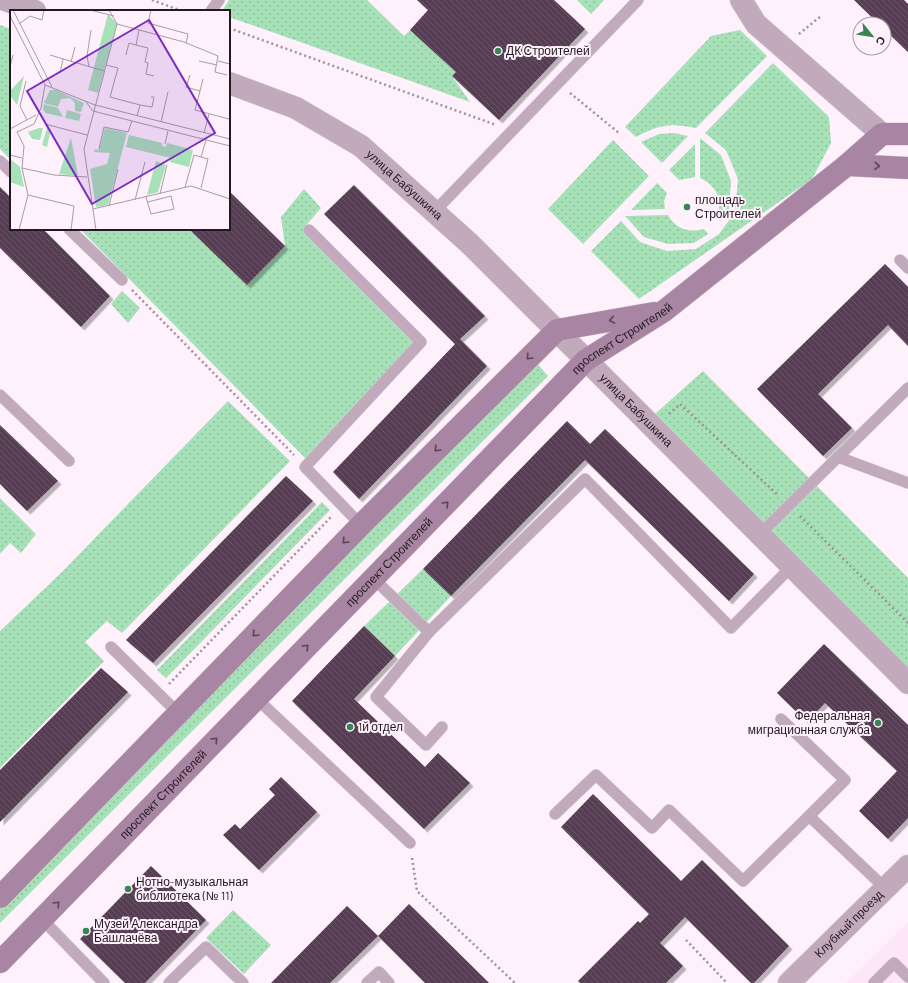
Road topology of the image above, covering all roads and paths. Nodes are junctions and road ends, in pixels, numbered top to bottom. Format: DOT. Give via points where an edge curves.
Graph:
graph roads {
  1 [pos="5,0"];
  2 [pos="152,0"];
  3 [pos="219,0"];
  4 [pos="638,0"];
  5 [pos="741,0"];
  6 [pos="32,10"];
  7 [pos="179,10"];
  8 [pos="212,10"];
  9 [pos="230,28"];
  10 [pos="230,83"];
  11 [pos="558,83"];
  12 [pos="503,128"];
  13 [pos="619,133"];
  14 [pos="882,134"];
  15 [pos="908,134"];
  16 [pos="0,161"];
  17 [pos="847,165"];
  18 [pos="908,168"];
  19 [pos="10,171"];
  20 [pos="434,212"];
  21 [pos="70,230"];
  22 [pos="309,230"];
  23 [pos="900,260"];
  24 [pos="908,268"];
  25 [pos="122,280"];
  26 [pos="664,312"];
  27 [pos="557,330"];
  28 [pos="586,360"];
  29 [pos="908,388"];
  30 [pos="0,395"];
  31 [pos="838,457"];
  32 [pos="69,462"];
  33 [pos="305,467"];
  34 [pos="908,483"];
  35 [pos="342,505"];
  36 [pos="361,525"];
  37 [pos="760,534"];
  38 [pos="792,566"];
  39 [pos="373,578"];
  40 [pos="429,632"];
  41 [pos="111,647"];
  42 [pos="908,683"];
  43 [pos="159,694"];
  44 [pos="256,698"];
  45 [pos="178,713"];
  46 [pos="781,719"];
  47 [pos="442,727"];
  48 [pos="555,814"];
  49 [pos="809,816"];
  50 [pos="410,843"];
  51 [pos="908,866"];
  52 [pos="885,888"];
  53 [pos="0,897"];
  54 [pos="42,919"];
  55 [pos="686,940"];
  56 [pos="0,962"];
  57 [pos="908,977"];
  58 [pos="97,981"];
  59 [pos="169,983"];
  60 [pos="243,983"];
  61 [pos="367,983"];
  62 [pos="389,983"];
  63 [pos="515,983"];
  64 [pos="727,983"];
  65 [pos="790,983"];
  66 [pos="874,983"];
  1 -- 6 [label="street"];
  2 -- 7 [label="path"];
  3 -- 8 [label="lane"];
  4 -- 11 [label="lane"];
  5 -- 14 [label="street" via="756,24"];
  9 -- 12 [label="path"];
  10 -- 20 [label="street, улица Бабушкина" via="296,108 361,146"];
  11 -- 13 [label="path"];
  11 -- 20 [label="lane"];
  14 -- 15 [label="main road"];
  14 -- 17 [label="main road"];
  16 -- 19 [label="lane"];
  17 -- 18 [label="main road, one-way"];
  17 -- 26 [label="main road"];
  20 -- 27 [label="street, улица Бабушкина"];
  21 -- 25 [label="lane"];
  22 -- 33 [label="lane" via="421,342"];
  23 -- 24 [label="lane"];
  25 -- 33 [label="path"];
  26 -- 27 [label="main road, проспект Строителей, one-way"];
  26 -- 28 [label="main road, проспект Строителей"];
  27 -- 28 [label="street, улица Бабушкина"];
  27 -- 36 [label="main road, one-way"];
  28 -- 37 [label="street, улица Бабушкина"];
  39 -- 28 [label="main road, проспект Строителей, one-way"];
  29 -- 31 [label="lane"];
  30 -- 32 [label="lane"];
  31 -- 34 [label="lane"];
  31 -- 37 [label="lane"];
  33 -- 35 [label="lane"];
  35 -- 36 [label="lane"];
  35 -- 43 [label="path"];
  36 -- 45 [label="main road, one-way"];
  37 -- 38 [label="street, улица Бабушкина"];
  38 -- 40 [label="lane" via="731,628 585,479"];
  38 -- 42 [label="street, улица Бабушкина"];
  39 -- 40 [label="lane"];
  44 -- 39 [label="main road, проспект Строителей, one-way"];
  40 -- 47 [label="lane" via="376,697 426,744"];
  41 -- 43 [label="lane"];
  43 -- 45 [label="lane"];
  44 -- 50 [label="lane"];
  54 -- 44 [label="main road, проспект Строителей, one-way"];
  45 -- 53 [label="main road"];
  46 -- 49 [label="lane" via="845,780"];
  48 -- 49 [label="lane" via="596,775 652,828 669,810 743,880"];
  49 -- 52 [label="lane"];
  50 -- 63 [label="path" via="417,891"];
  51 -- 52 [label="street, Клубный проезд"];
  52 -- 65 [label="street, Клубный проезд"];
  54 -- 56 [label="main road, проспект Строителей"];
  54 -- 58 [label="lane"];
  55 -- 64 [label="path"];
  57 -- 66 [label="lane" via="894,963"];
  59 -- 60 [label="lane" via="206,947"];
  61 -- 62 [label="lane" via="379,972"];
}
